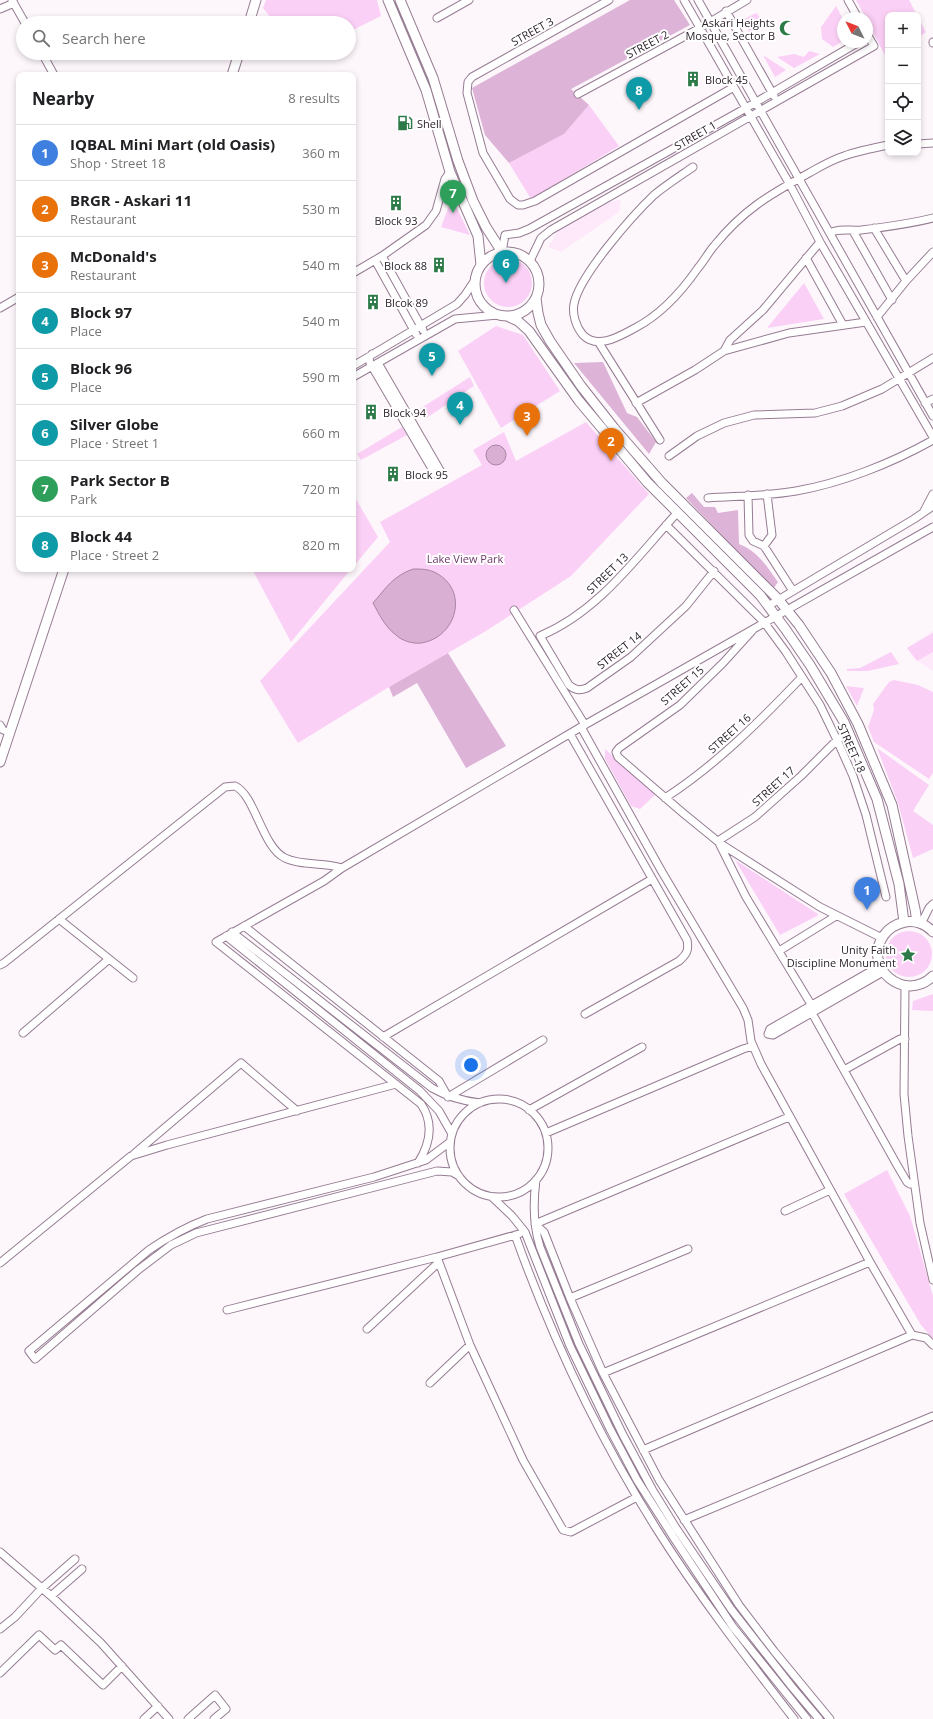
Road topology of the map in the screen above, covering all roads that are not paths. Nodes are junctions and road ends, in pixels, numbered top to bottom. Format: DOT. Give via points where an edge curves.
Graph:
graph roads {
  1 [pos="256,0"];
  2 [pos="388,0"];
  3 [pos="469,0"];
  4 [pos="609,0"];
  5 [pos="684,0"];
  6 [pos="698,0"];
  7 [pos="747,0"];
  8 [pos="848,0"];
  9 [pos="13,1"];
  10 [pos="401,3"];
  11 [pos="0,9"];
  12 [pos="393,11"];
  13 [pos="726,11"];
  14 [pos="855,12"];
  15 [pos="21,16"];
  16 [pos="251,16"];
  17 [pos="437,18"];
  18 [pos="710,22"];
  19 [pos="700,28"];
  20 [pos="850,48"];
  21 [pos="871,48"];
  22 [pos="46,60"];
  23 [pos="237,60"];
  24 [pos="52,72"];
  25 [pos="233,72"];
  26 [pos="734,87"];
  27 [pos="772,93"];
  28 [pos="578,94"];
  29 [pos="756,102"];
  30 [pos="777,102"];
  31 [pos="746,108"];
  32 [pos="761,111"];
  33 [pos="751,116"];
  34 [pos="933,143"];
  35 [pos="921,144"];
  36 [pos="885,146"];
  37 [pos="693,167"];
  38 [pos="450,172"];
  39 [pos="799,179"];
  40 [pos="789,183"];
  41 [pos="933,218"];
  42 [pos="874,228"];
  43 [pos="853,231"];
  44 [pos="830,233"];
  45 [pos="820,242"];
  46 [pos="502,252"];
  47 [pos="933,252"];
  48 [pos="379,258"];
  49 [pos="806,258"];
  50 [pos="530,261"];
  51 [pos="481,265"];
  52 [pos="356,272"];
  53 [pos="475,280"];
  54 [pos="906,281"];
  55 [pos="536,298"];
  56 [pos="16,299"];
  57 [pos="892,300"];
  58 [pos="0,308"];
  59 [pos="503,315"];
  60 [pos="877,317"];
  61 [pos="866,322"];
  62 [pos="843,325"];
  63 [pos="421,326"];
  64 [pos="414,330"];
  65 [pos="426,335"];
  66 [pos="418,339"];
  67 [pos="599,343"];
  68 [pos="724,351"];
  69 [pos="372,354"];
  70 [pos="933,358"];
  71 [pos="356,364"];
  72 [pos="375,364"];
  73 [pos="909,373"];
  74 [pos="356,374"];
  75 [pos="899,378"];
  76 [pos="933,399"];
  77 [pos="636,403"];
  78 [pos="925,403"];
  79 [pos="933,416"];
  80 [pos="409,423"];
  81 [pos="933,437"];
  82 [pos="660,440"];
  83 [pos="933,440"];
  84 [pos="669,456"];
  85 [pos="767,494"];
  86 [pos="933,494"];
  87 [pos="748,495"];
  88 [pos="708,498"];
  89 [pos="933,506"];
  90 [pos="924,511"];
  91 [pos="677,513"];
  92 [pos="666,525"];
  93 [pos="933,527"];
  94 [pos="764,546"];
  95 [pos="714,571"];
  96 [pos="63,572"];
  97 [pos="793,591"];
  98 [pos="778,599"];
  99 [pos="768,606"];
  100 [pos="514,610"];
  101 [pos="787,610"];
  102 [pos="776,616"];
  103 [pos="764,622"];
  104 [pos="756,627"];
  105 [pos="540,636"];
  106 [pos="802,677"];
  107 [pos="0,725"];
  108 [pos="583,726"];
  109 [pos="10,732"];
  110 [pos="849,732"];
  111 [pos="570,734"];
  112 [pos="837,740"];
  113 [pos="0,762"];
  114 [pos="665,798"];
  115 [pos="718,841"];
  116 [pos="342,868"];
  117 [pos="652,879"];
  118 [pos="886,897"];
  119 [pos="933,904"];
  120 [pos="836,916"];
  121 [pos="59,919"];
  122 [pos="904,922"];
  123 [pos="919,923"];
  124 [pos="244,926"];
  125 [pos="933,932"];
  126 [pos="229,934"];
  127 [pos="882,938"];
  128 [pos="779,951"];
  129 [pos="109,959"];
  130 [pos="0,965"];
  131 [pos="882,969"];
  132 [pos="933,976"];
  133 [pos="133,978"];
  134 [pos="905,986"];
  135 [pos="812,1010"];
  136 [pos="585,1014"];
  137 [pos="23,1034"];
  138 [pos="383,1037"];
  139 [pos="905,1039"];
  140 [pos="543,1040"];
  141 [pos="753,1046"];
  142 [pos="642,1047"];
  143 [pos="844,1070"];
  144 [pos="396,1084"];
  145 [pos="448,1097"];
  146 [pos="480,1104"];
  147 [pos="529,1110"];
  148 [pos="296,1111"];
  149 [pos="789,1117"];
  150 [pos="546,1133"];
  151 [pos="452,1134"];
  152 [pos="450,1142"];
  153 [pos="131,1156"];
  154 [pos="418,1163"];
  155 [pos="459,1176"];
  156 [pos="536,1180"];
  157 [pos="914,1183"];
  158 [pos="830,1190"];
  159 [pos="492,1197"];
  160 [pos="785,1212"];
  161 [pos="535,1224"];
  162 [pos="524,1232"];
  163 [pos="515,1235"];
  164 [pos="688,1249"];
  165 [pos="437,1260"];
  166 [pos="870,1262"];
  167 [pos="0,1263"];
  168 [pos="933,1280"];
  169 [pos="570,1298"];
  170 [pos="227,1310"];
  171 [pos="367,1329"];
  172 [pos="912,1335"];
  173 [pos="470,1345"];
  174 [pos="933,1345"];
  175 [pos="603,1373"];
  176 [pos="430,1383"];
  177 [pos="933,1416"];
  178 [pos="643,1450"];
  179 [pos="637,1497"];
  180 [pos="684,1520"];
  181 [pos="0,1552"];
  182 [pos="75,1559"];
  183 [pos="82,1569"];
  184 [pos="42,1588"];
  185 [pos="51,1596"];
  186 [pos="0,1629"];
  187 [pos="122,1666"];
  188 [pos="0,1673"];
  189 [pos="158,1706"];
  190 [pos="144,1719"];
  191 [pos="169,1719"];
  192 [pos="188,1719"];
  193 [pos="214,1719"];
  194 [pos="794,1719"];
  195 [pos="807,1719"];
  196 [pos="820,1719"];
  197 [pos="830,1719"];
  1 -- 16 [label="street"];
  2 -- 12 [label="street"];
  3 -- 17 [label="street"];
  4 -- 26 [label="street, STREET 3" via="472,77 468,82 466,93 483,153 510,199 523,205 535,201"];
  5 -- 19 [label="street"];
  6 -- 18 [label="street"];
  7 -- 13 [label="street, STREET 2"];
  8 -- 14 [label="street"];
  9 -- 11 [label="street"];
  9 -- 15 [label="street"];
  10 -- 12 [label="street"];
  10 -- 46 [label="street" via="433,78 473,201"];
  12 -- 38 [label="street" via="426,90"];
  13 -- 18 [label="street, STREET 2"];
  13 -- 27 [label="street"];
  18 -- 19 [label="street, STREET 2"];
  18 -- 29 [label="street"];
  19 -- 26 [label="street"];
  19 -- 28 [label="street, STREET 2"];
  20 -- 27 [label="street, STREET 1"];
  21 -- 30 [label="street, STREET 1"];
  22 -- 24 [label="street"];
  23 -- 25 [label="street"];
  26 -- 31 [label="street"];
  27 -- 29 [label="street, STREET 1"];
  27 -- 30 [label="street"];
  29 -- 31 [label="street, STREET 1"];
  29 -- 32 [label="street"];
  30 -- 32 [label="street, STREET 1"];
  31 -- 33 [label="street"];
  31 -- 46 [label="street, STREET 1" via="529,229 505,235"];
  32 -- 33 [label="street, STREET 1"];
  32 -- 39 [label="street"];
  33 -- 40 [label="street"];
  33 -- 50 [label="street, STREET 1" via="545,233"];
  34 -- 35 [label="street"];
  36 -- 39 [label="street" via="842,156"];
  37 -- 67 [label="street" via="655,194 631,219 579,291 574,304 577,327 590,341"];
  38 -- 48 [label="street" via="445,179 436,210 426,225"];
  38 -- 51 [label="street" via="478,236"];
  39 -- 40 [label="street"];
  39 -- 44 [label="street"];
  40 -- 45 [label="street"];
  40 -- 67 [label="street" via="736,220 694,274 664,307 642,324 620,336"];
  41 -- 42 [label="street"];
  42 -- 43 [label="street"];
  42 -- 54 [label="street"];
  43 -- 44 [label="street"];
  43 -- 57 [label="street"];
  44 -- 60 [label="street"];
  45 -- 49 [label="street"];
  45 -- 61 [label="street"];
  46 -- 50 [label="street" via="517,253"];
  46 -- 51 [label="street" via="490,256"];
  47 -- 54 [label="street"];
  48 -- 52 [label="street"];
  48 -- 63 [label="street"];
  48 -- 64 [label="street"];
  49 -- 62 [label="street"];
  49 -- 68 [label="street" via="763,310 730,340"];
  50 -- 55 [label="street" via="539,278"];
  51 -- 53 [label="street"];
  53 -- 59 [label="street" via="480,302"];
  53 -- 63 [label="street" via="457,304"];
  54 -- 57 [label="street"];
  55 -- 59 [label="street" via="524,311 516,315"];
  55 -- 98 [label="street" via="541,325 550,341 614,428 662,483"];
  56 -- 58 [label="street"];
  57 -- 60 [label="street"];
  59 -- 65 [label="street" via="455,319"];
  59 -- 91 [label="street" via="529,331 611,441"];
  60 -- 73 [label="street"];
  61 -- 62 [label="street"];
  61 -- 75 [label="street"];
  62 -- 68 [label="street" via="789,333"];
  63 -- 64 [label="street"];
  63 -- 65 [label="street"];
  64 -- 66 [label="street"];
  64 -- 69 [label="street"];
  65 -- 66 [label="street"];
  66 -- 72 [label="street"];
  67 -- 77 [label="street"];
  68 -- 77 [label="street"];
  69 -- 71 [label="street"];
  69 -- 72 [label="street" via="369,358 370,363"];
  70 -- 73 [label="street"];
  72 -- 74 [label="street"];
  72 -- 80 [label="street"];
  73 -- 75 [label="street"];
  73 -- 78 [label="street"];
  75 -- 81 [label="street"];
  75 -- 84 [label="street" via="865,397 842,406 814,413 754,416 724,423 697,436"];
  76 -- 78 [label="street"];
  77 -- 82 [label="street"];
  78 -- 79 [label="street"];
  80 -- 80 [label="street" via="441,472 435,474"];
  83 -- 85 [label="street" via="864,473 796,492"];
  85 -- 87 [label="street"];
  85 -- 94 [label="street" via="772,535"];
  86 -- 90 [label="street"];
  87 -- 88 [label="street"];
  87 -- 94 [label="street" via="749,535 753,541"];
  89 -- 90 [label="street"];
  90 -- 97 [label="street"];
  91 -- 92 [label="street, STREET 13"];
  91 -- 99 [label="street"];
  92 -- 95 [label="street, STREET 18"];
  92 -- 105 [label="street, STREET 13" via="602,595 570,620"];
  93 -- 101 [label="street"];
  94 -- 97 [label="street"];
  95 -- 103 [label="street, STREET 18"];
  95 -- 105 [label="street, STREET 14" via="686,606 631,656 581,691 569,685"];
  96 -- 109 [label="street"];
  97 -- 98 [label="street"];
  98 -- 99 [label="street"];
  98 -- 101 [label="street"];
  99 -- 102 [label="street"];
  100 -- 108 [label="street"];
  101 -- 102 [label="street"];
  101 -- 123 [label="street" via="831,673 875,763 892,805"];
  102 -- 103 [label="street"];
  102 -- 110 [label="street" via="810,665"];
  103 -- 104 [label="street"];
  103 -- 106 [label="street, STREET 18"];
  104 -- 108 [label="street"];
  104 -- 114 [label="street, STREET 15" via="680,705 616,752 618,757"];
  106 -- 112 [label="street, STREET 18" via="820,705"];
  106 -- 114 [label="street, STREET 16" via="736,742 684,786"];
  107 -- 109 [label="street" via="3,730"];
  108 -- 111 [label="street"];
  108 -- 141 [label="street" via="662,872 743,1008"];
  109 -- 113 [label="street"];
  110 -- 112 [label="street, STREET 17"];
  110 -- 122 [label="street" via="877,799 899,884"];
  111 -- 116 [label="street"];
  111 -- 117 [label="street"];
  112 -- 115 [label="street, STREET 17" via="755,817"];
  112 -- 118 [label="street, STREET 18" via="866,815"];
  114 -- 115 [label="street"];
  115 -- 120 [label="street"];
  115 -- 128 [label="street" via="746,897"];
  116 -- 121 [label="street" via="332,864 290,860 281,855 271,844 244,792 229,785 214,794"];
  116 -- 124 [label="street" via="324,881"];
  117 -- 136 [label="street" via="687,940 687,953 679,961"];
  117 -- 138 [label="street"];
  119 -- 123 [label="street"];
  120 -- 127 [label="street"];
  120 -- 128 [label="street"];
  121 -- 129 [label="street"];
  121 -- 130 [label="street"];
  122 -- 123 [label="street"];
  122 -- 127 [label="street" via="891,928"];
  123 -- 125 [label="street"];
  124 -- 126 [label="street"];
  124 -- 138 [label="street"];
  126 -- 144 [label="street" via="216,942"];
  126 -- 145 [label="street" via="432,1088"];
  126 -- 151 [label="street" via="420,1090 439,1111"];
  127 -- 131 [label="street" via="878,952"];
  128 -- 135 [label="street"];
  129 -- 133 [label="street"];
  129 -- 137 [label="street"];
  131 -- 134 [label="street" via="893,981"];
  131 -- 135 [label="street"];
  132 -- 134 [label="street" via="922,984"];
  134 -- 139 [label="street"];
  135 -- 135 [label="street" via="773,1035 768,1034 770,1029"];
  135 -- 143 [label="street"];
  138 -- 145 [label="street" via="439,1081"];
  139 -- 143 [label="street" via="900,1039"];
  139 -- 157 [label="street" via="904,1094"];
  140 -- 145 [label="street"];
  141 -- 149 [label="street"];
  141 -- 150 [label="street"];
  142 -- 147 [label="street"];
  143 -- 157 [label="street" via="907,1182"];
  144 -- 148 [label="street"];
  144 -- 154 [label="street" via="420,1104 428,1118 430,1132 425,1152"];
  145 -- 146 [label="street"];
  146 -- 147 [label="street" via="500,1099 515,1102"];
  146 -- 151 [label="street" via="468,1111"];
  147 -- 150 [label="street" via="542,1124"];
  148 -- 153 [label="street"];
  148 -- 153 [label="street" via="241,1063"];
  149 -- 158 [label="street"];
  149 -- 161 [label="street"];
  150 -- 156 [label="street" via="547,1158"];
  151 -- 152 [label="street"];
  152 -- 154 [label="street" via="435,1155"];
  152 -- 155 [label="street" via="453,1166"];
  153 -- 167 [label="street"];
  154 -- 155 [label="street" via="185,1227 149,1250 29,1351 35,1359 143,1266 170,1245 196,1233 437,1171 452,1172"];
  155 -- 159 [label="street" via="479,1193"];
  156 -- 159 [label="street" via="529,1187 511,1196"];
  156 -- 161 [label="street" via="533,1199"];
  157 -- 168 [label="street"];
  158 -- 160 [label="street"];
  158 -- 166 [label="street"];
  159 -- 162 [label="street"];
  161 -- 169 [label="street" via="544,1232"];
  161 -- 196 [label="street" via="540,1248 579,1344 652,1489 731,1609"];
  162 -- 163 [label="street"];
  162 -- 195 [label="street" via="570,1346 637,1480 733,1627"];
  163 -- 165 [label="street"];
  163 -- 179 [label="street" via="546,1317 578,1388"];
  164 -- 169 [label="street"];
  165 -- 170 [label="street"];
  165 -- 171 [label="street"];
  165 -- 173 [label="street"];
  166 -- 172 [label="street"];
  166 -- 175 [label="street"];
  169 -- 175 [label="street"];
  172 -- 174 [label="street" via="926,1338"];
  172 -- 178 [label="street"];
  173 -- 176 [label="street"];
  173 -- 179 [label="street" via="523,1460 563,1530 571,1532"];
  175 -- 178 [label="street"];
  177 -- 180 [label="street"];
  178 -- 180 [label="street"];
  179 -- 194 [label="street" via="740,1650"];
  180 -- 197 [label="street" via="739,1605"];
  181 -- 184 [label="street"];
  182 -- 184 [label="street"];
  183 -- 185 [label="street"];
  184 -- 185 [label="street"];
  184 -- 186 [label="street"];
  185 -- 187 [label="street" via="101,1642"];
  187 -- 188 [label="street" via="103,1685 62,1645 55,1650 39,1635"];
  187 -- 189 [label="street"];
  189 -- 190 [label="street"];
  189 -- 191 [label="street"];
  192 -- 193 [label="street" via="215,1695 226,1709"];
}
